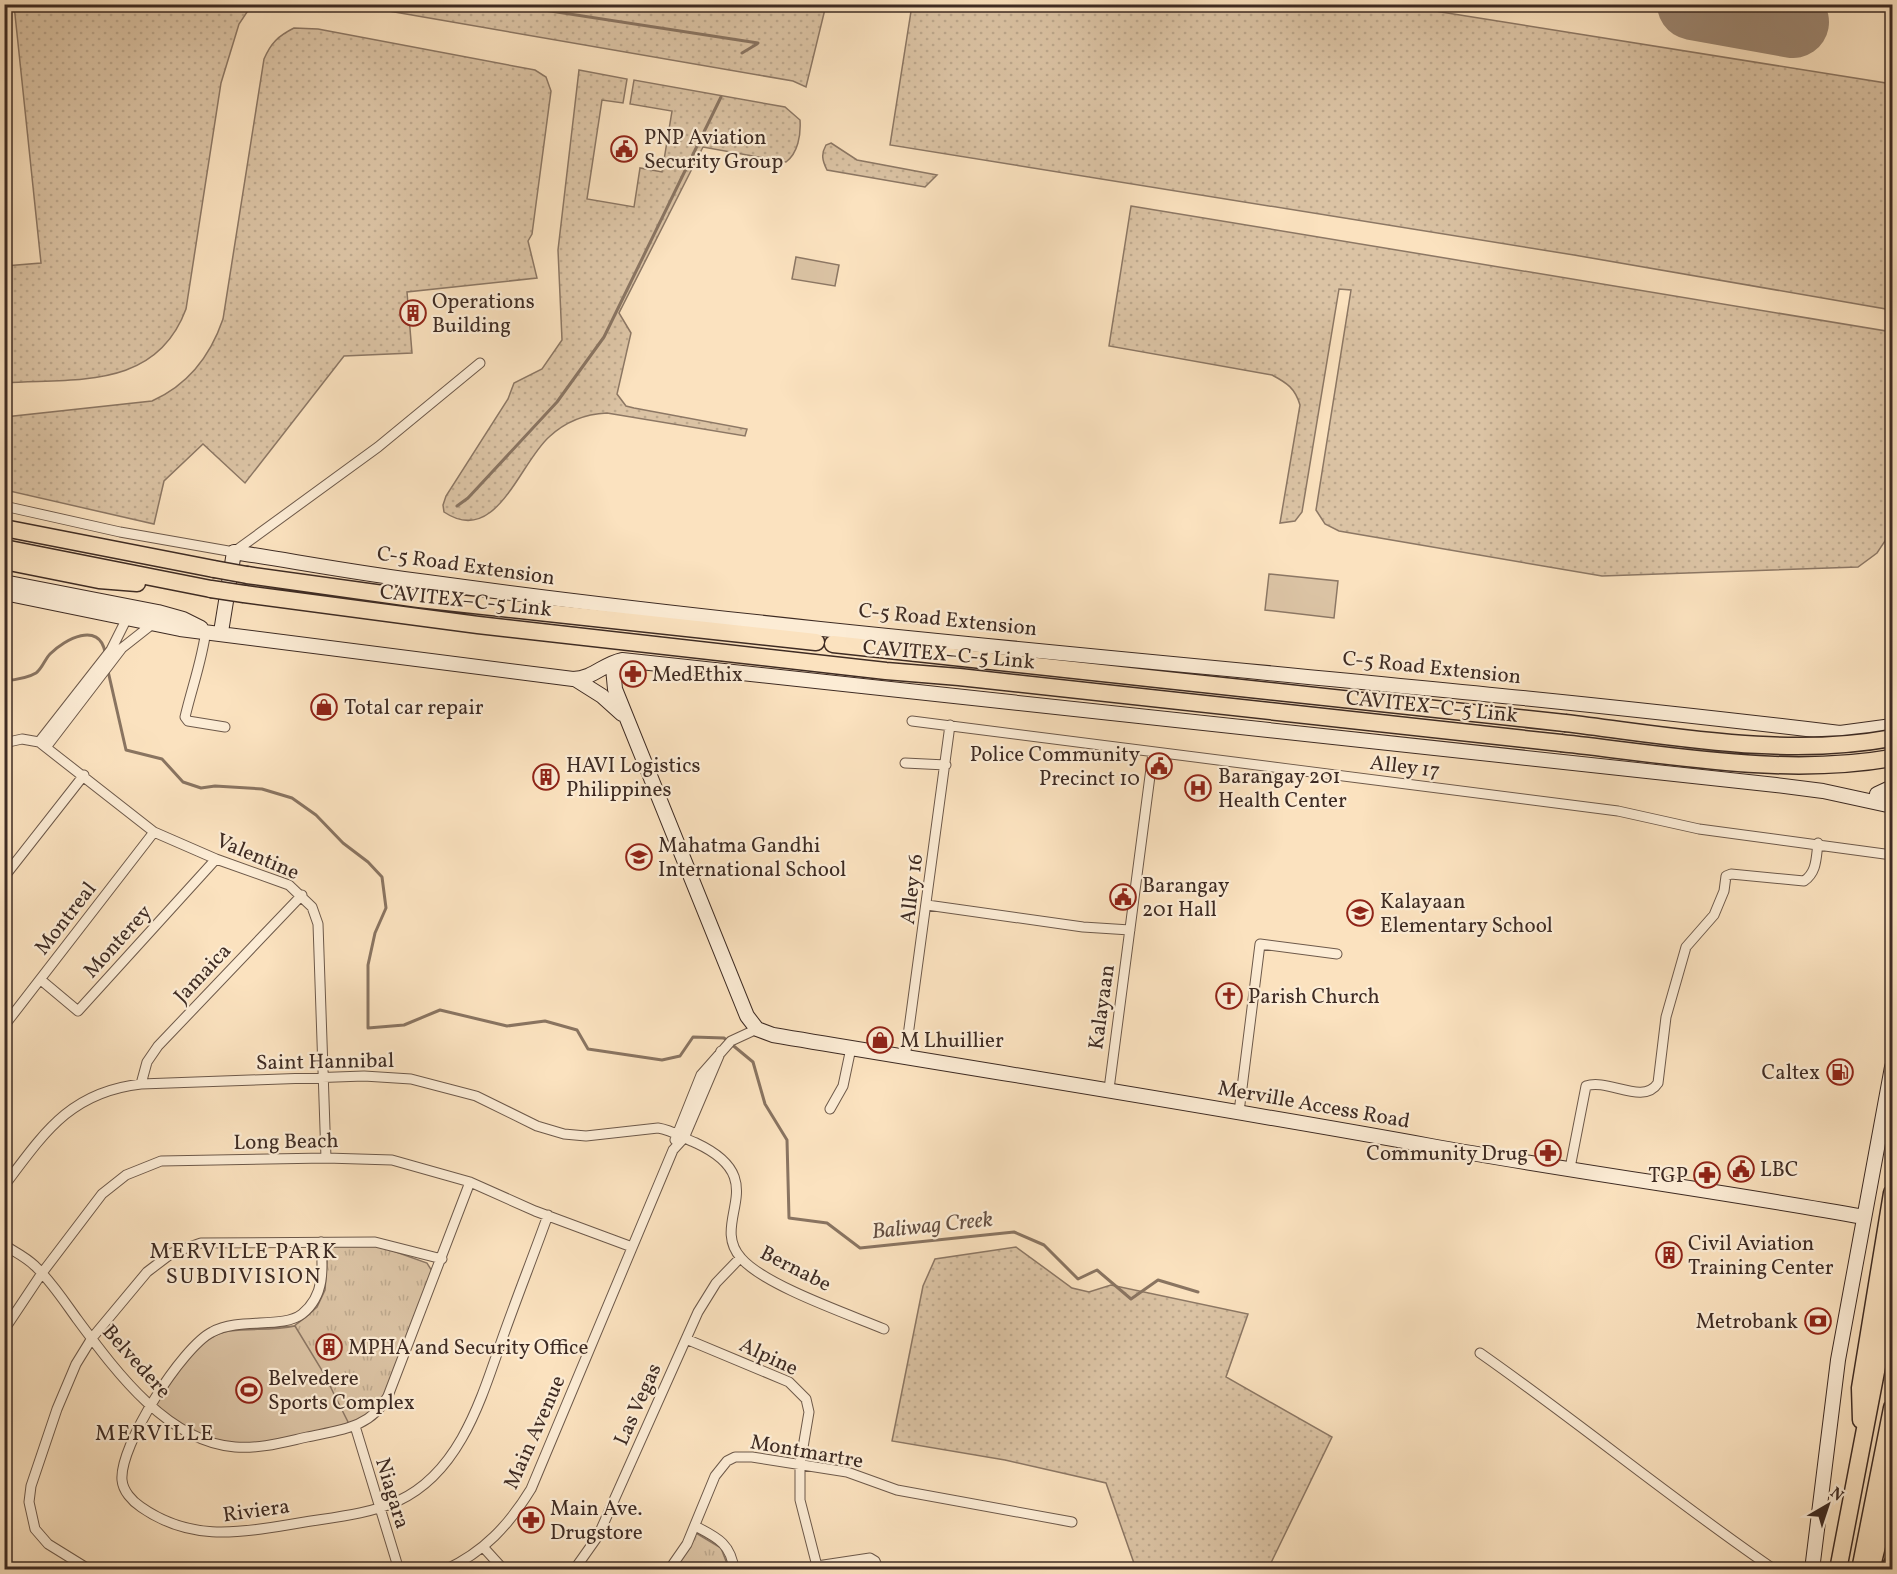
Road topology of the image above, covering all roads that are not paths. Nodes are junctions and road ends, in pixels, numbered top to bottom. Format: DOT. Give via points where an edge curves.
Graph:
graph roads {
  1 [pos="480,363"];
  2 [pos="4,506"];
  3 [pos="4,521"];
  4 [pos="4,528"];
  5 [pos="82,545"];
  6 [pos="4,548"];
  7 [pos="234,552"];
  8 [pos="4,561"];
  9 [pos="4,582"];
  10 [pos="211,589"];
  11 [pos="4,593"];
  12 [pos="130,612"];
  13 [pos="156,617"];
  14 [pos="206,630"];
  15 [pos="221,632"];
  16 [pos="114,652"];
  17 [pos="622,660"];
  18 [pos="575,679"];
  19 [pos="626,717"];
  20 [pos="912,721"];
  21 [pos="950,724"];
  22 [pos="1893,726"];
  23 [pos="225,727"];
  24 [pos="1840,733"];
  25 [pos="1893,738"];
  26 [pos="4,743"];
  27 [pos="43,744"];
  28 [pos="1153,753"];
  29 [pos="1893,759"];
  30 [pos="905,763"];
  31 [pos="946,765"];
  32 [pos="84,775"];
  33 [pos="1893,787"];
  34 [pos="1823,791"];
  35 [pos="1877,794"];
  36 [pos="1893,796"];
  37 [pos="1893,806"];
  38 [pos="154,832"];
  39 [pos="1818,843"];
  40 [pos="1893,855"];
  41 [pos="216,859"];
  42 [pos="4,878"];
  43 [pos="302,895"];
  44 [pos="927,905"];
  45 [pos="1130,930"];
  46 [pos="1336,954"];
  47 [pos="40,980"];
  48 [pos="4,1026"];
  49 [pos="757,1029"];
  50 [pos="851,1048"];
  51 [pos="905,1058"];
  52 [pos="1893,1067"];
  53 [pos="324,1078"];
  54 [pos="141,1084"];
  55 [pos="1109,1089"];
  56 [pos="830,1109"];
  57 [pos="1239,1112"];
  58 [pos="680,1136"];
  59 [pos="326,1158"];
  60 [pos="1570,1168"];
  61 [pos="470,1182"];
  62 [pos="4,1186"];
  63 [pos="1893,1193"];
  64 [pos="548,1215"];
  65 [pos="1864,1217"];
  66 [pos="321,1242"];
  67 [pos="4,1245"];
  68 [pos="632,1247"];
  69 [pos="740,1258"];
  70 [pos="442,1259"];
  71 [pos="42,1273"];
  72 [pos="1893,1288"];
  73 [pos="884,1329"];
  74 [pos="4,1330"];
  75 [pos="92,1338"];
  76 [pos="686,1339"];
  77 [pos="1480,1353"];
  78 [pos="149,1404"];
  79 [pos="1893,1408"];
  80 [pos="355,1426"];
  81 [pos="1864,1437"];
  82 [pos="800,1465"];
  83 [pos="1893,1486"];
  84 [pos="378,1508"];
  85 [pos="1072,1522"];
  86 [pos="694,1526"];
  87 [pos="484,1548"];
  88 [pos="1893,1564"];
  89 [pos="817,1568"];
  90 [pos="90,1569"];
  91 [pos="399,1569"];
  92 [pos="445,1569"];
  93 [pos="504,1569"];
  94 [pos="574,1569"];
  95 [pos="669,1569"];
  96 [pos="734,1569"];
  97 [pos="879,1569"];
  98 [pos="1775,1569"];
  99 [pos="1812,1569"];
  100 [pos="1838,1569"];
  101 [pos="1860,1569"];
  102 [pos="1871,1569"];
  103 [pos="1890,1569"];
  1 -- 7 [label="street" via="378,447"];
  2 -- 7 [label="street, C-5 Road Extension"];
  3 -- 5 [label="highway"];
  4 -- 5 [label="highway, CAVITEX–C-5 Link"];
  5 -- 25 [label="highway, CAVITEX–C-5 Link, bridge" via="247,575 419,598 1778,746 1836,746"];
  6 -- 10 [label="highway, CAVITEX–C-5 Link"];
  7 -- 15 [label="main road"];
  7 -- 24 [label="main road, C-5 Road Extension" via="424,582 701,616 1358,680"];
  8 -- 10 [label="highway" via="99,580"];
  9 -- 12 [label="main road"];
  10 -- 29 [label="highway, CAVITEX–C-5 Link, bridge" via="466,624 1562,743 1782,765 1843,766"];
  11 -- 12 [label="main road"];
  12 -- 13 [label="main road"];
  12 -- 16 [label="street"];
  13 -- 14 [label="main road" via="180,629"];
  13 -- 16 [label="street"];
  14 -- 15 [label="main road"];
  14 -- 23 [label="street" via="200,669 185,717 188,721"];
  15 -- 18 [label="main road"];
  16 -- 27 [label="street"];
  17 -- 18 [label="main road" via="594,675"];
  17 -- 19 [label="main road" via="613,668 612,678"];
  17 -- 34 [label="main road"];
  18 -- 19 [label="main road"];
  19 -- 49 [label="main road" via="747,1016"];
  20 -- 21 [label="street, Alley 17"];
  21 -- 28 [label="street, Alley 17"];
  21 -- 31 [label="street, Alley 16"];
  22 -- 24 [label="main road, C-5 Road Extension"];
  24 -- 29 [label="main road"];
  26 -- 27 [label="street" via="22,739"];
  27 -- 32 [label="street, Valentine"];
  28 -- 39 [label="street, Alley 17" via="1618,811 1699,829"];
  28 -- 45 [label="street, Kalayaan"];
  30 -- 31 [label="street"];
  31 -- 44 [label="street, Alley 16"];
  32 -- 38 [label="street, Valentine"];
  32 -- 42 [label="street"];
  33 -- 35 [label="main road"];
  34 -- 35 [label="main road"];
  34 -- 37 [label="main road"];
  35 -- 36 [label="main road"];
  38 -- 41 [label="street, Valentine"];
  38 -- 47 [label="street, Montreal"];
  39 -- 40 [label="street, Alley 17"];
  39 -- 60 [label="street" via="1811,877 1804,881 1726,876 1714,915 1686,947 1666,1017 1658,1083 1646,1093 1586,1086"];
  41 -- 43 [label="street, Valentine" via="289,885"];
  41 -- 47 [label="street, Monterey" via="78,1011"];
  43 -- 53 [label="street, Valentine" via="318,924"];
  43 -- 54 [label="street, Jamaica" via="158,1046 147,1062"];
  44 -- 45 [label="street"];
  44 -- 51 [label="street, Alley 16"];
  45 -- 55 [label="street, Kalayaan"];
  46 -- 57 [label="street" via="1264,944 1260,947"];
  47 -- 48 [label="street, Montreal"];
  49 -- 50 [label="main road, Merville Access Road"];
  49 -- 58 [label="street, Main Avenue" via="735,1038 701,1076"];
  50 -- 51 [label="main road, Merville Access Road"];
  50 -- 56 [label="street" via="843,1086"];
  51 -- 55 [label="main road, Merville Access Road"];
  52 -- 65 [label="main road"];
  53 -- 54 [label="street, Saint Hannibal"];
  53 -- 58 [label="street, Saint Hannibal" via="411,1079 448,1087 564,1134 586,1136 658,1128"];
  53 -- 59 [label="street, Valentine"];
  54 -- 62 [label="street, Saint Hannibal" via="106,1090 69,1110"];
  55 -- 57 [label="main road, Merville Access Road"];
  57 -- 60 [label="main road, Merville Access Road"];
  58 -- 68 [label="street, Main Avenue"];
  58 -- 69 [label="street, Bernabe" via="714,1152 729,1165 737,1182 732,1237"];
  59 -- 61 [label="street, Long Beach" via="392,1160"];
  59 -- 71 [label="street, Long Beach" via="177,1160 145,1166 102,1194"];
  60 -- 65 [label="main road, Merville Access Road"];
  61 -- 64 [label="street, Long Beach"];
  61 -- 70 [label="street, Belvedere"];
  63 -- 81 [label="highway" via="1860,1388"];
  64 -- 68 [label="street, Long Beach"];
  64 -- 84 [label="street, Riviera" via="477,1406 460,1441 442,1467 425,1482"];
  65 -- 99 [label="main road" via="1838,1360"];
  66 -- 70 [label="street" via="375,1242"];
  66 -- 75 [label="street" via="201,1243 185,1247 147,1272"];
  66 -- 78 [label="street, Riviera" via="321,1282 317,1296 300,1316 289,1321 241,1322 208,1334"];
  67 -- 71 [label="street, Belvedere"];
  68 -- 87 [label="street, Main Avenue" via="531,1489"];
  69 -- 73 [label="street, Bernabe" via="765,1277"];
  69 -- 76 [label="street, Las Vegas" via="716,1283"];
  70 -- 80 [label="street, Belvedere" via="388,1396 377,1413"];
  71 -- 74 [label="street, Long Beach"];
  71 -- 75 [label="street, Belvedere"];
  72 -- 81 [label="highway"];
  75 -- 78 [label="street, Belvedere"];
  75 -- 90 [label="street" via="57,1408 29,1502 35,1529 48,1544"];
  76 -- 82 [label="street, Alpine" via="800,1390 809,1412"];
  76 -- 94 [label="street, Las Vegas" via="598,1536"];
  77 -- 98 [label="street" via="1583,1426 1685,1508"];
  78 -- 80 [label="street, Belvedere" via="178,1429 200,1439 236,1447 264,1446"];
  78 -- 84 [label="street, Riviera" via="122,1470 126,1491 149,1513 189,1529 224,1534"];
  79 -- 101 [label="highway"];
  80 -- 84 [label="street, Niagara"];
  81 -- 100 [label="highway"];
  82 -- 85 [label="street, Montmartre" via="847,1472 919,1495"];
  82 -- 86 [label="street, Montmartre" via="752,1457 727,1461 715,1476"];
  82 -- 89 [label="street, Alpine" via="800,1500"];
  83 -- 102 [label="highway"];
  84 -- 91 [label="street, Niagara"];
  86 -- 95 [label="street, Montmartre"];
  86 -- 96 [label="street" via="720,1539 729,1549"];
  87 -- 92 [label="street, Main Avenue"];
  87 -- 93 [label="street"];
  88 -- 103 [label="highway"];
  89 -- 97 [label="street" via="870,1558"];
}
